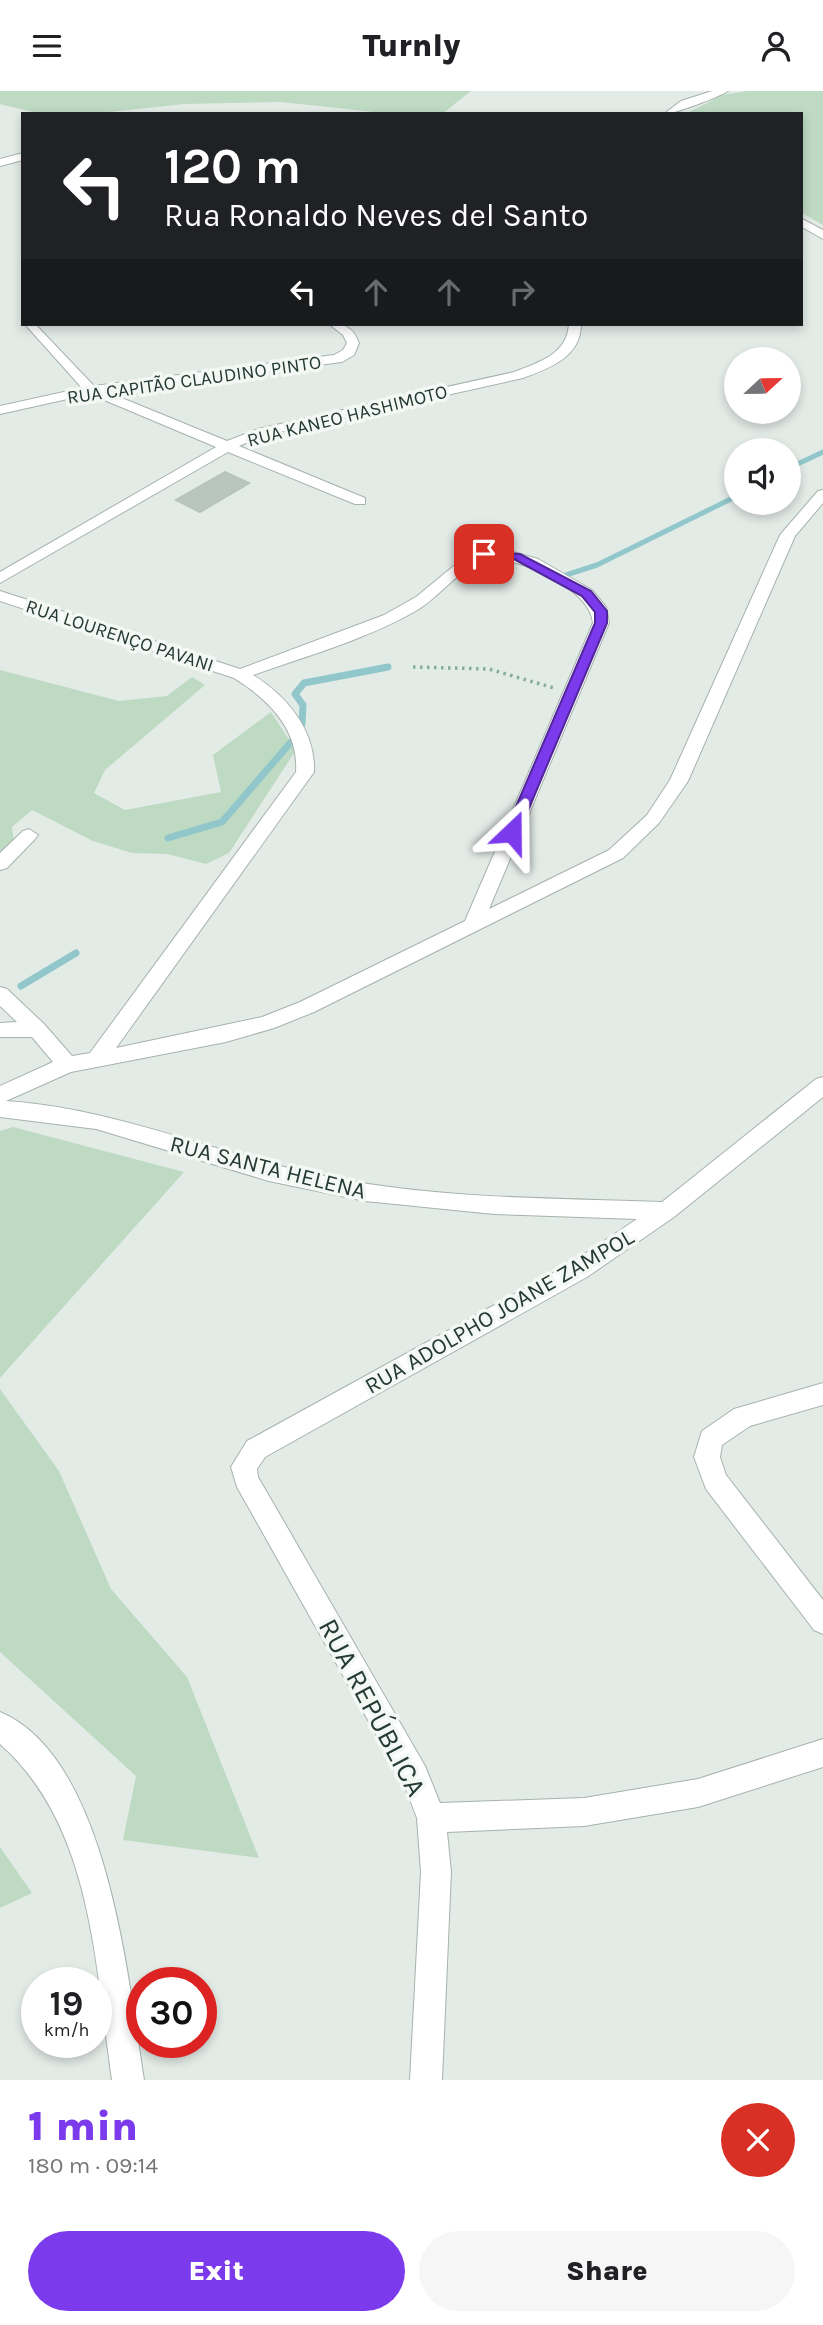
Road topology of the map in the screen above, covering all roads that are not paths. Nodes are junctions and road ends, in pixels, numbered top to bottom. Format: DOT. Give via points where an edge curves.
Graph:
graph roads {
  1 [pos="723,91"];
  2 [pos="672,112"];
  3 [pos="21,157"];
  4 [pos="0,163"];
  5 [pos="803,223"];
  6 [pos="823,235"];
  7 [pos="30,326"];
  8 [pos="338,326"];
  9 [pos="575,326"];
  10 [pos="92,390"];
  11 [pos="0,410"];
  12 [pos="229,445"];
  13 [pos="823,494"];
  14 [pos="360,501"];
  15 [pos="0,578"];
  16 [pos="0,596"];
  17 [pos="240,674"];
  18 [pos="29,835"];
  19 [pos="0,864"];
  20 [pos="472,926"];
  21 [pos="0,994"];
  22 [pos="37,1029"];
  23 [pos="0,1030"];
  24 [pos="98,1057"];
  25 [pos="67,1065"];
  26 [pos="823,1085"];
  27 [pos="0,1095"];
  28 [pos="0,1109"];
  29 [pos="666,1211"];
  30 [pos="823,1394"];
  31 [pos="246,1479"];
  32 [pos="823,1621"];
  33 [pos="0,1726"];
  34 [pos="823,1753"];
  35 [pos="431,1818"];
  36 [pos="128,2080"];
  37 [pos="426,2080"];
  1 -- 2 [label="street"];
  3 -- 4 [label="street"];
  5 -- 6 [label="street"];
  7 -- 10 [label="street"];
  8 -- 10 [label="street, RUA CAPITÃO CLAUDINO PINTO" via="349,333 353,343 349,352 337,359"];
  9 -- 12 [label="street, RUA KANEO HASHIMOTO" via="577,335 566,351 518,375 286,425"];
  10 -- 11 [label="street, RUA CAPITÃO CLAUDINO PINTO"];
  10 -- 12 [label="street"];
  12 -- 14 [label="street"];
  12 -- 15 [label="street, RUA KANEO HASHIMOTO"];
  13 -- 20 [label="street" via="788,535 679,781 653,819 616,854"];
  16 -- 17 [label="street, RUA LOURENÇO PAVANI"];
  17 -- 20 [label="street" via="377,624 413,606 467,560 484,554 516,556 595,601 601,623"];
  17 -- 24 [label="street, RUA LOURENÇO PAVANI" via="279,702 305,750 305,772"];
  18 -- 19 [label="street"];
  20 -- 24 [label="street" via="267,1023"];
  21 -- 22 [label="street"];
  22 -- 23 [label="street"];
  22 -- 25 [label="street"];
  24 -- 25 [label="street"];
  25 -- 27 [label="street"];
  26 -- 29 [label="street, RUA ADOLPHO JOANE ZAMPOL"];
  28 -- 29 [label="street, RUA SANTA HELENA" via="110,1123 231,1163 392,1197"];
  29 -- 31 [label="street, RUA ADOLPHO JOANE ZAMPOL" via="579,1270 256,1450 244,1467"];
  30 -- 32 [label="street" via="743,1417 711,1439 707,1457 715,1481"];
  31 -- 35 [label="street, RUA REPÚBLICA" via="415,1776"];
  33 -- 36 [label="street" via="49,1776 78,1834 99,1903"];
  34 -- 35 [label="street" via="698,1794 584,1812"];
  35 -- 37 [label="street, RUA REPÚBLICA" via="436,1872"];
}
